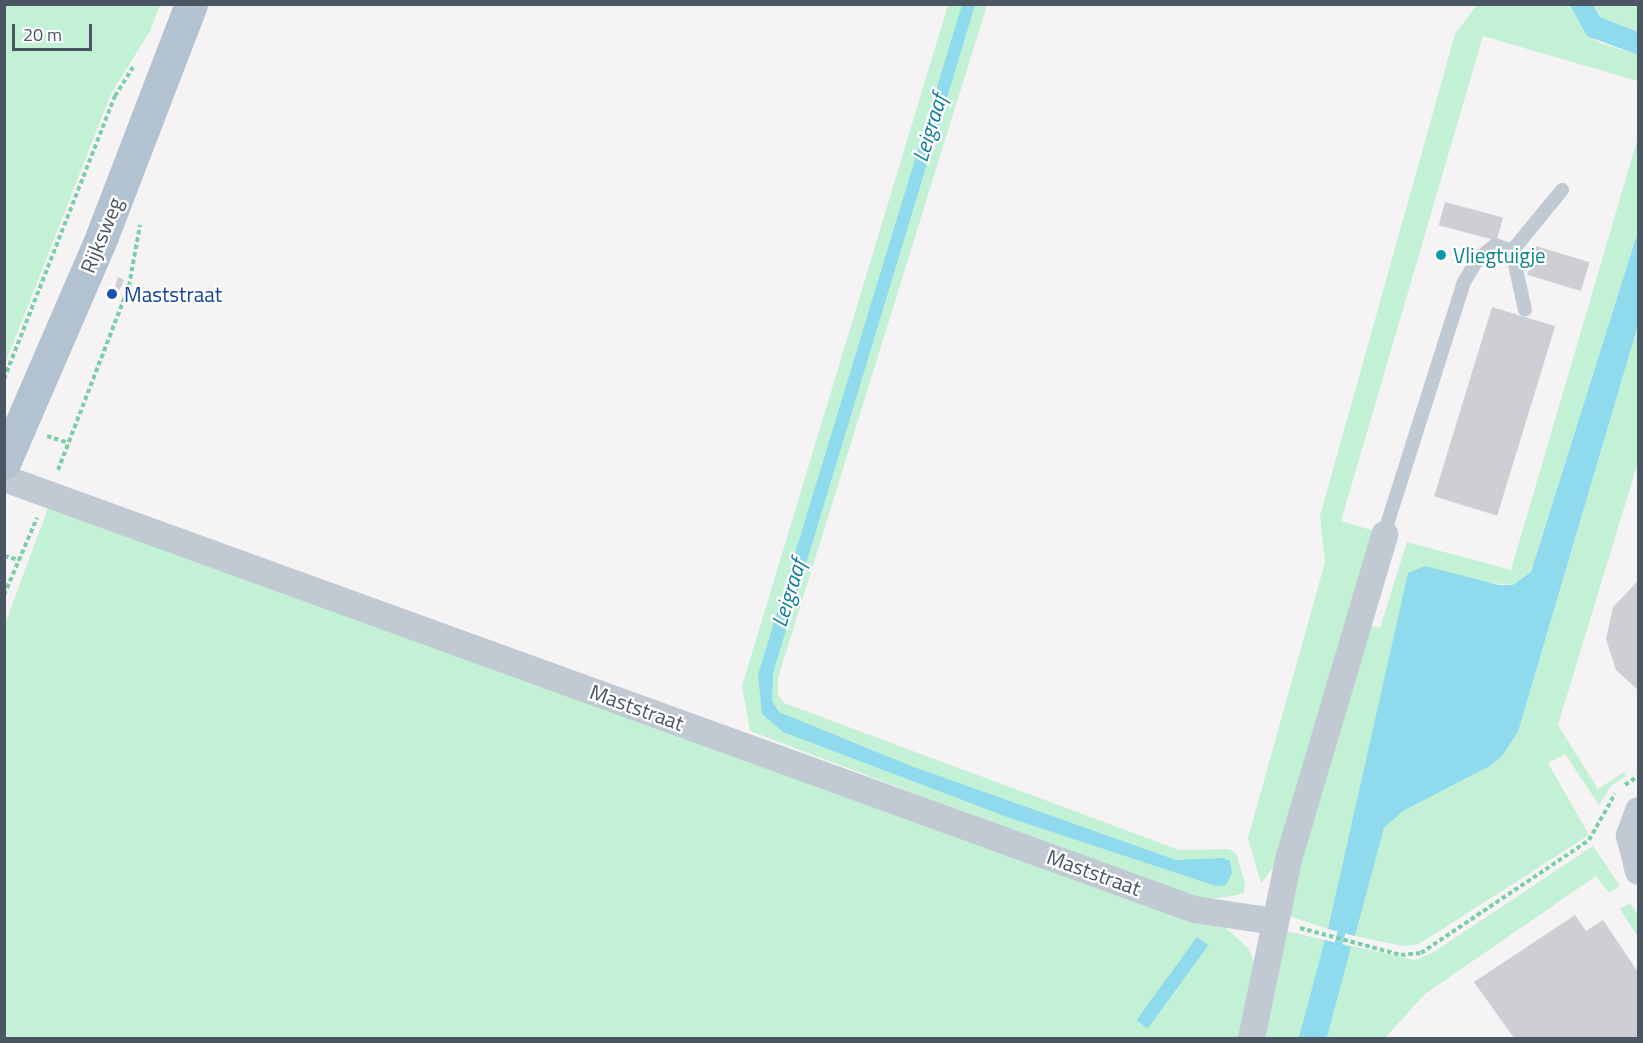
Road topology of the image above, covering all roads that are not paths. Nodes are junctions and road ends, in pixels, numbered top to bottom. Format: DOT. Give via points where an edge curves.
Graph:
graph roads {
  1 [pos="190,4"];
  2 [pos="1562,190"];
  3 [pos="1512,251"];
  4 [pos="1525,310"];
  5 [pos="4,463"];
  6 [pos="4,478"];
  7 [pos="1384,534"];
  8 [pos="1638,810"];
  9 [pos="1638,871"];
  10 [pos="1274,921"];
  11 [pos="1251,1038"];
  1 -- 5 [label="main road, Rijksweg" via="102,236"];
  2 -- 3 [label="lane"];
  3 -- 4 [label="lane"];
  3 -- 7 [label="lane" via="1495,245 1478,259 1464,282"];
  6 -- 10 [label="street, Maststraat" via="1194,909"];
  7 -- 10 [label="street" via="1288,859"];
  8 -- 9 [label="street" via="1629,835"];
  10 -- 11 [label="street"];
}
